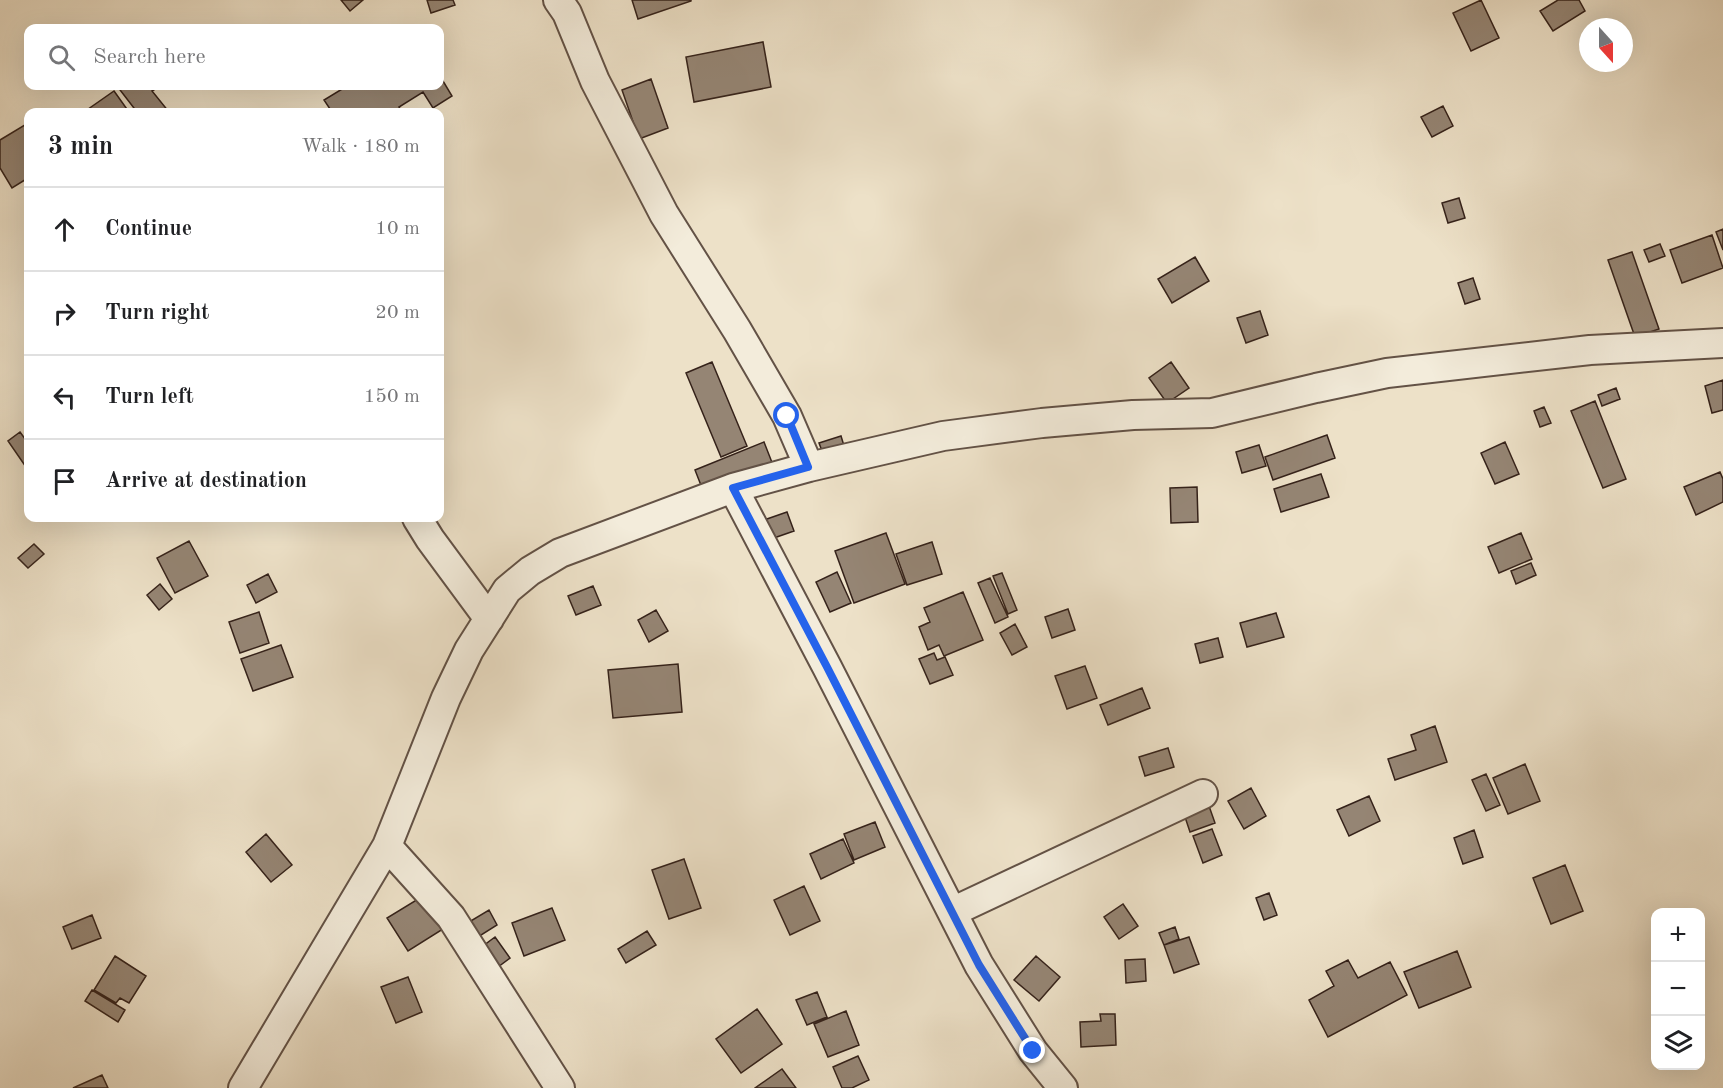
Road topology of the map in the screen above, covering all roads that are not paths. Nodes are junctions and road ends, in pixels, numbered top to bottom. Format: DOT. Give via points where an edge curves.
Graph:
graph roads {
  1 [pos="558,0"];
  2 [pos="1723,343"];
  3 [pos="808,467"];
  4 [pos="733,488"];
  5 [pos="419,522"];
  6 [pos="489,620"];
  7 [pos="1203,795"];
  8 [pos="387,846"];
  9 [pos="952,912"];
  10 [pos="243,1088"];
  11 [pos="560,1088"];
  12 [pos="1063,1088"];
  1 -- 3 [label="street" via="664,214 787,416"];
  2 -- 3 [label="street" via="1590,350 1387,373 1212,413 1133,415 1009,427 943,436"];
  3 -- 4 [label="street"];
  4 -- 6 [label="street" via="560,553 507,590"];
  4 -- 9 [label="street"];
  5 -- 6 [label="street"];
  6 -- 8 [label="street" via="446,698"];
  7 -- 9 [label="street"];
  8 -- 10 [label="street"];
  8 -- 11 [label="street" via="451,916"];
  9 -- 12 [label="street" via="979,965 1033,1051"];
}
